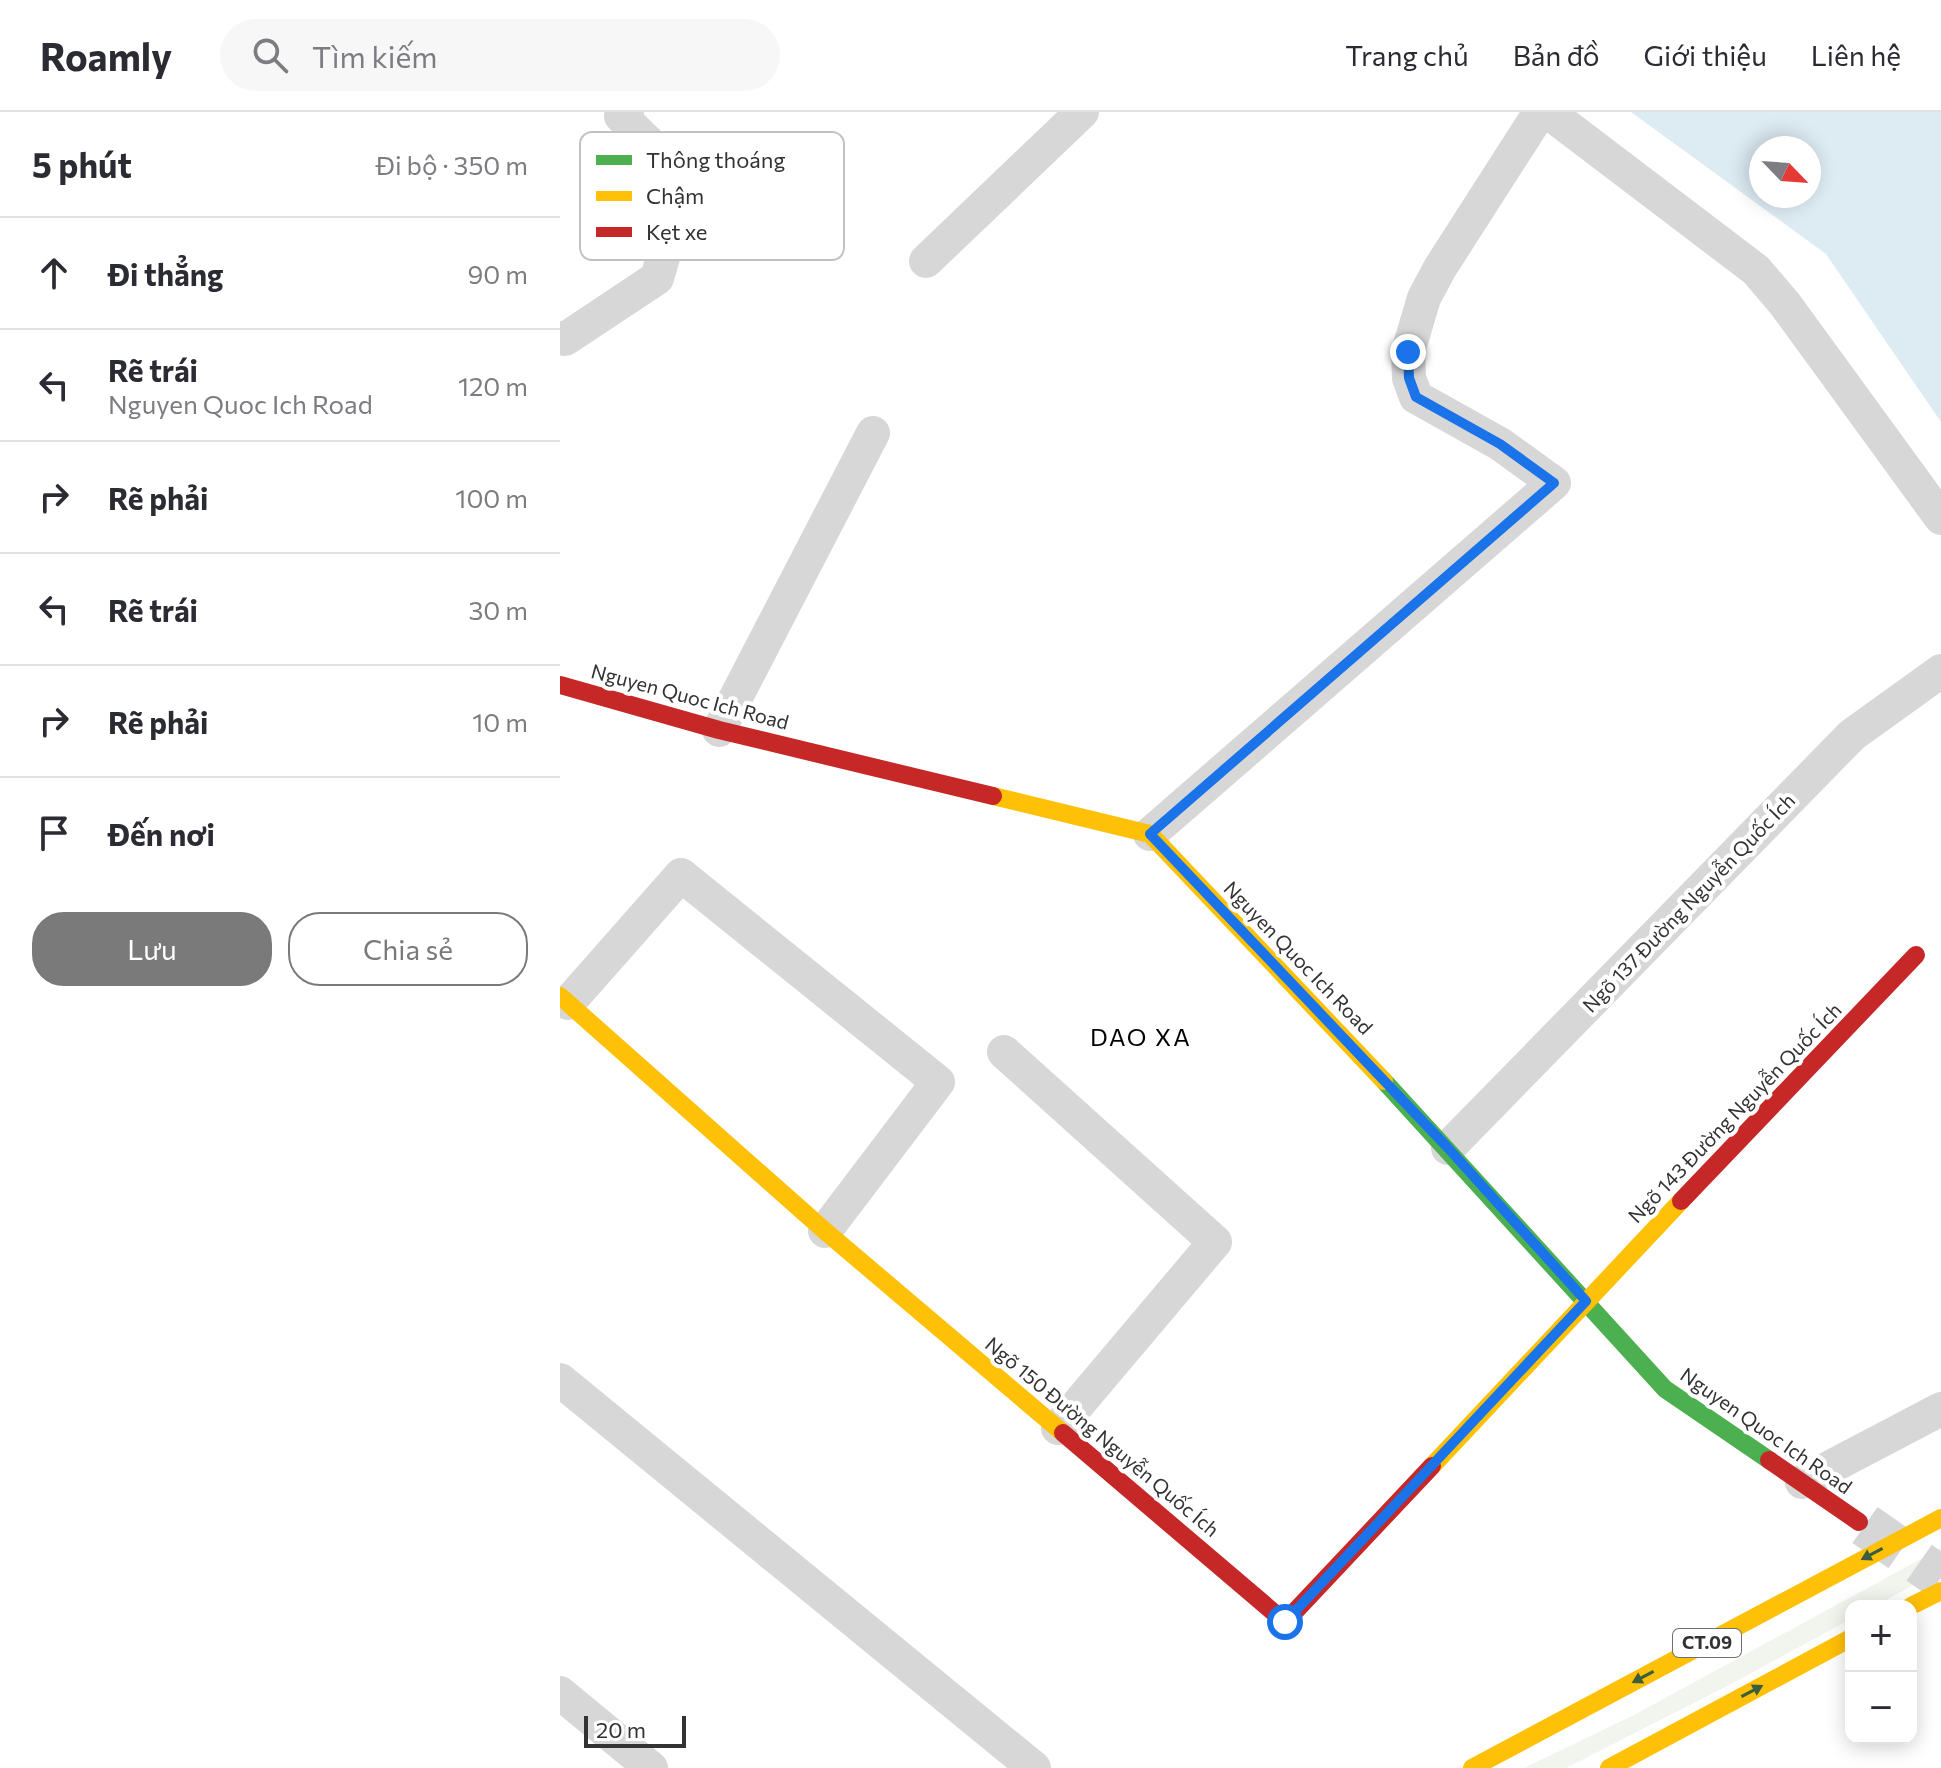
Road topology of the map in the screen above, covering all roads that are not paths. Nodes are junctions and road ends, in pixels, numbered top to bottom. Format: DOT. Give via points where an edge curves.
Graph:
graph roads {
  1 [pos="1082,112"];
  2 [pos="1540,112"];
  3 [pos="1548,112"];
  4 [pos="624,114"];
  5 [pos="641,132"];
  6 [pos="662,260"];
  7 [pos="926,261"];
  8 [pos="560,338"];
  9 [pos="873,433"];
  10 [pos="1941,518"];
  11 [pos="1941,671"];
  12 [pos="560,685"];
  13 [pos="719,730"];
  14 [pos="1150,834"];
  15 [pos="1916,955"];
  16 [pos="564,999"];
  17 [pos="1004,1052"];
  18 [pos="1448,1148"];
  19 [pos="825,1231"];
  20 [pos="1586,1301"];
  21 [pos="560,1380"];
  22 [pos="1941,1409"];
  23 [pos="1058,1428"];
  24 [pos="1802,1482"];
  25 [pos="1941,1518"];
  26 [pos="1859,1522"];
  27 [pos="1941,1591"];
  28 [pos="1917,1603"];
  29 [pos="1845,1641"];
  30 [pos="560,1693"];
  31 [pos="651,1768"];
  32 [pos="1034,1768"];
  33 [pos="1472,1768"];
  34 [pos="1609,1768"];
  1 -- 7 [label="street"];
  2 -- 14 [label="street" via="1424,298 1408,365 1416,397 1500,444 1554,483"];
  3 -- 10 [label="street" via="1756,270"];
  4 -- 5 [label="street"];
  6 -- 8 [label="street" via="657,278"];
  9 -- 13 [label="street"];
  11 -- 18 [label="street, Ngõ 137 Đường Nguyễn Quốc Ích" via="1852,735"];
  12 -- 13 [label="main road, Nguyen Quoc Ich Road"];
  13 -- 14 [label="main road, Nguyen Quoc Ich Road"];
  14 -- 18 [label="main road, Nguyen Quoc Ich Road"];
  15 -- 20 [label="main road, Ngõ 143 Đường Nguyễn Quốc Ích"];
  16 -- 19 [label="main road, Ngõ 150 Đường Nguyễn Quốc Ích"];
  16 -- 19 [label="street" via="681,875 938,1082"];
  17 -- 23 [label="street" via="1215,1242"];
  18 -- 20 [label="main road, Nguyen Quoc Ich Road"];
  19 -- 23 [label="main road, Ngõ 150 Đường Nguyễn Quốc Ích"];
  20 -- 23 [label="main road, Ngõ 150 Đường Nguyễn Quốc Ích" via="1285,1622"];
  20 -- 24 [label="main road, Nguyen Quoc Ich Road" via="1665,1389"];
  21 -- 32 [label="street"];
  22 -- 24 [label="street"];
  24 -- 26 [label="main road, Nguyen Quoc Ich Road"];
  25 -- 33 [label="main road, CT.09, one-way"];
  27 -- 28 [label="main road"];
  34 -- 29 [label="main road, one-way"];
  30 -- 31 [label="street"];
}
